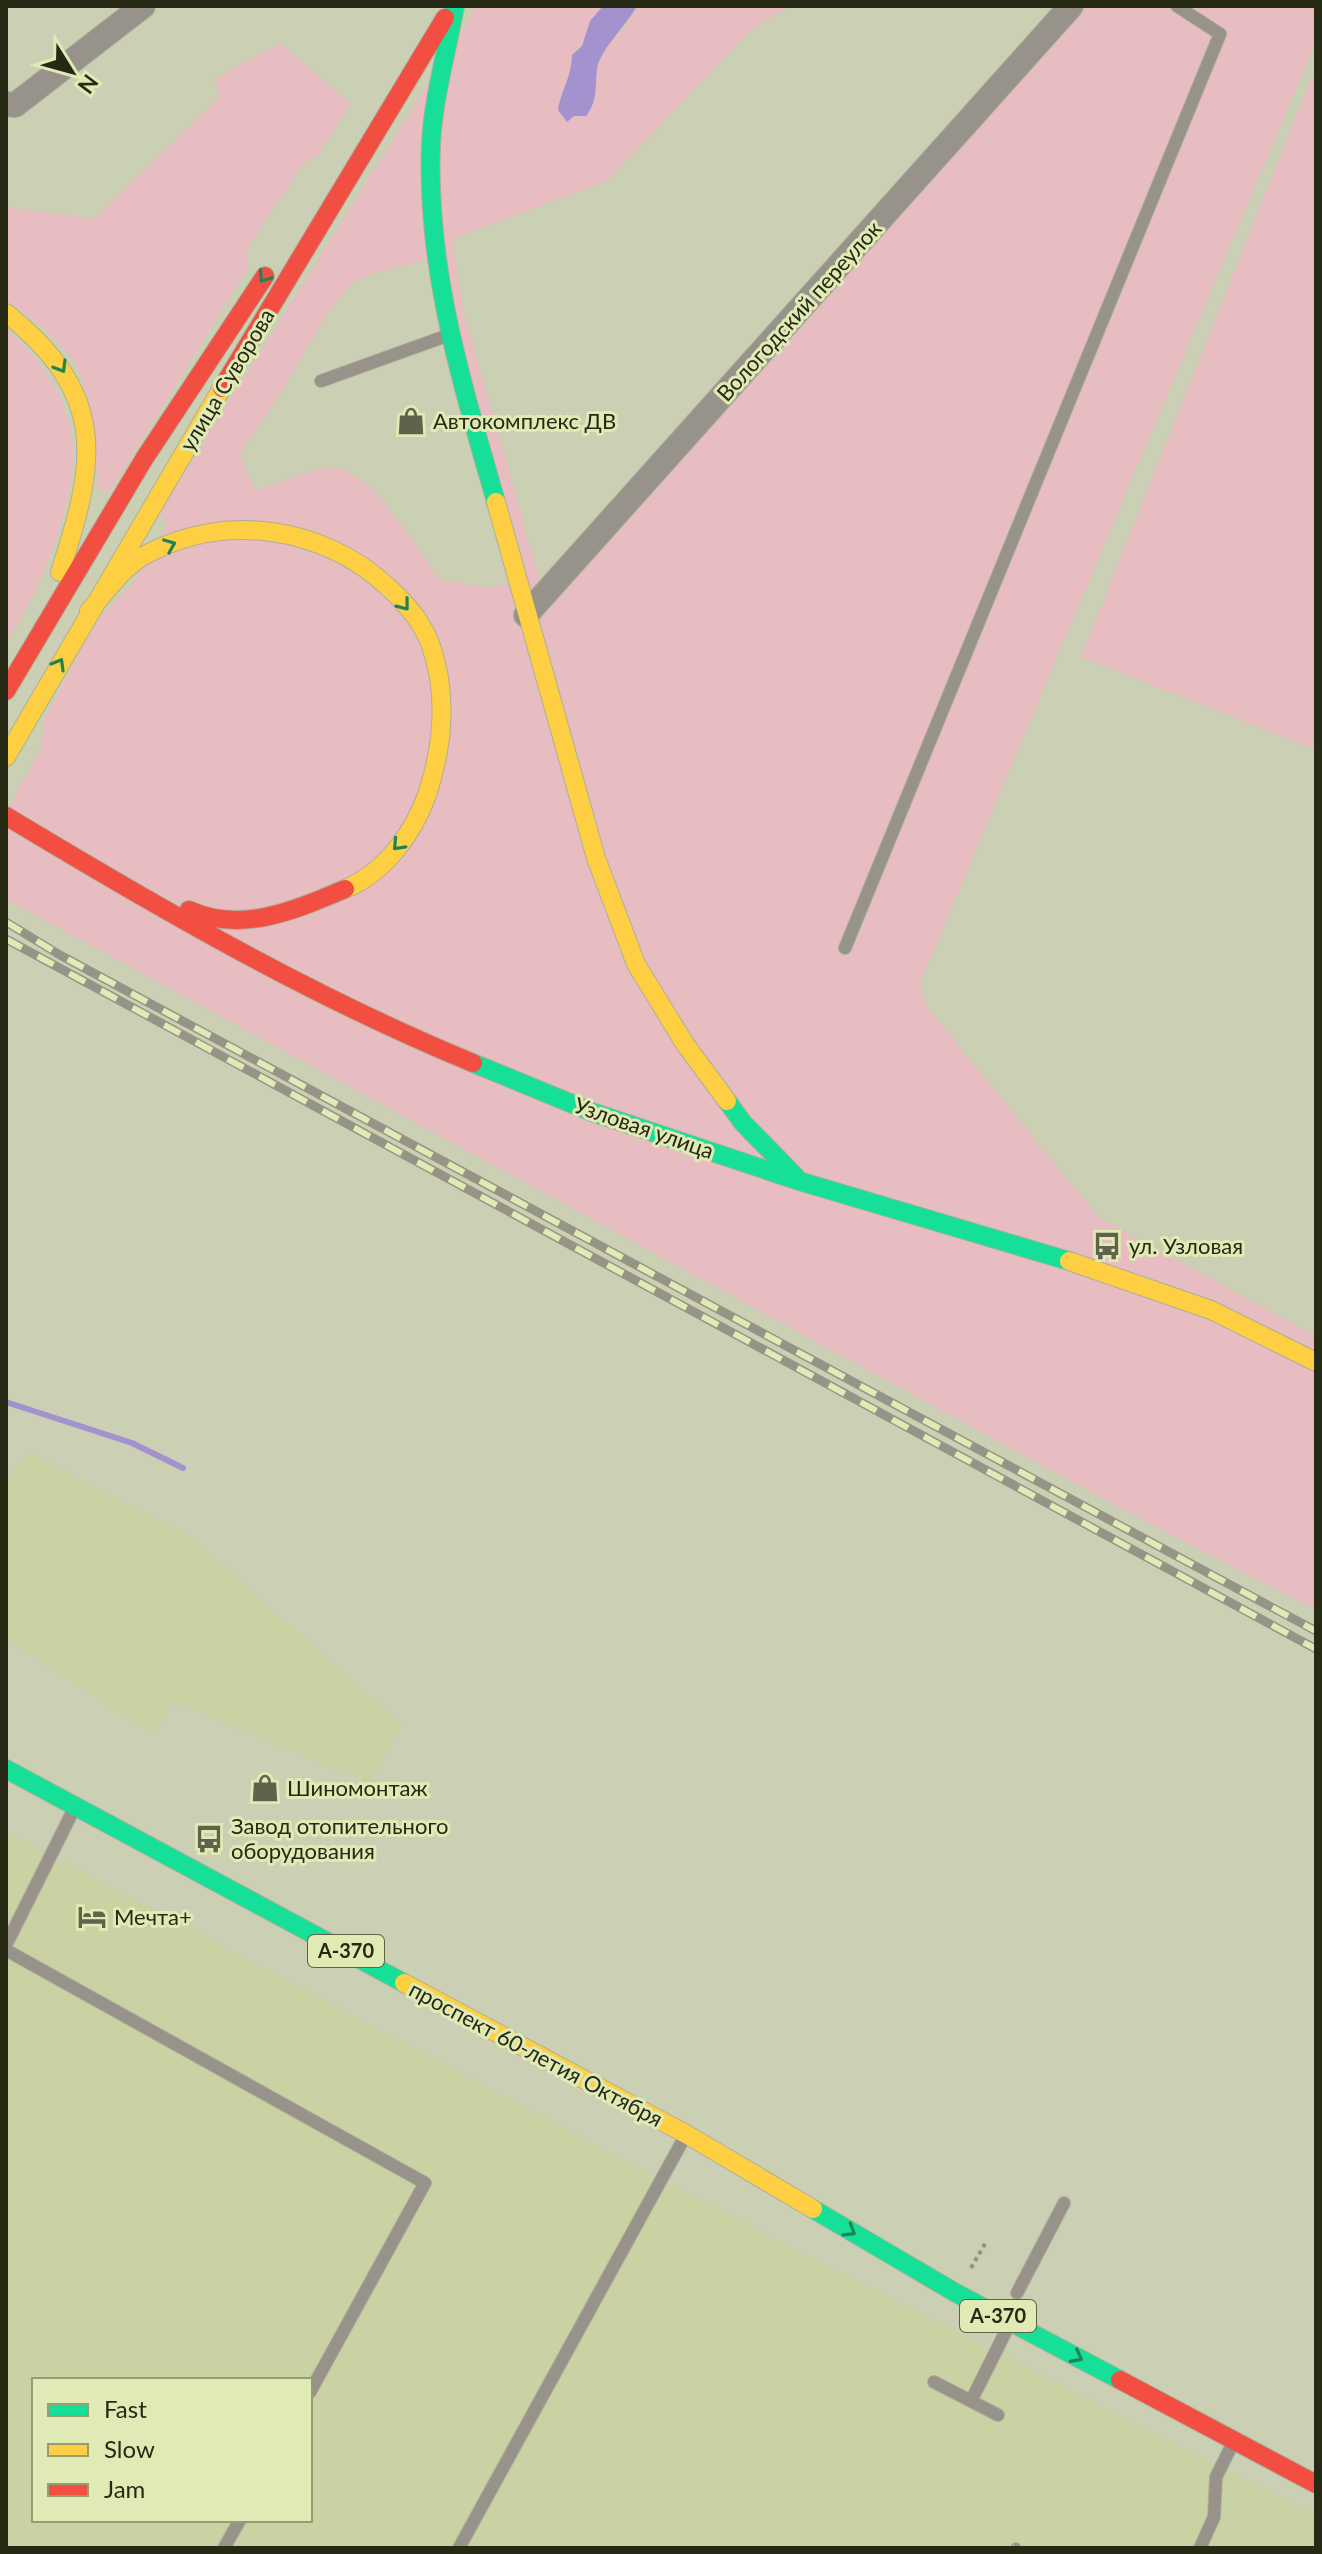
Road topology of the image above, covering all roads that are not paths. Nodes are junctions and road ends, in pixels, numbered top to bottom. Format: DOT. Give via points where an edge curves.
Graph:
graph roads {
  1 [pos="143,6"];
  2 [pos="453,6"];
  3 [pos="1071,6"];
  4 [pos="1177,6"];
  5 [pos="10,104"];
  6 [pos="6,313"];
  7 [pos="449,335"];
  8 [pos="321,381"];
  9 [pos="89,611"];
  10 [pos="526,615"];
  11 [pos="6,690"];
  12 [pos="6,757"];
  13 [pos="6,816"];
  14 [pos="117,883"];
  15 [pos="298,911"];
  16 [pos="845,948"];
  17 [pos="280,973"];
  18 [pos="799,1181"];
  19 [pos="1316,1362"];
  20 [pos="6,1769"];
  21 [pos="76,1806"];
  22 [pos="6,1948"];
  23 [pos="686,2134"];
  24 [pos="1064,2203"];
  25 [pos="885,2228"];
  26 [pos="1018,2294"];
  27 [pos="1011,2322"];
  28 [pos="934,2382"];
  29 [pos="312,2388"];
  30 [pos="971,2401"];
  31 [pos="998,2415"];
  32 [pos="1234,2441"];
  33 [pos="1316,2484"];
  34 [pos="239,2522"];
  35 [pos="224,2548"];
  36 [pos="459,2548"];
  37 [pos="1200,2548"];
  1 -- 5 [label="street"];
  2 -- 7 [label="main road" via="431,142 433,251"];
  2 -- 9 [label="main road, улица Суворова"];
  2 -- 11 [label="main road, улица Суворова, one-way" via="144,459"];
  3 -- 10 [label="street, Вологодский переулок"];
  4 -- 16 [label="lane" via="1220,34"];
  6 -- 11 [label="main road, one-way" via="60,362 80,408 87,444 83,502 54,589"];
  7 -- 8 [label="lane"];
  7 -- 10 [label="main road"];
  12 -- 9 [label="main road, улица Суворова, one-way"];
  9 -- 15 [label="main road, one-way" via="142,557 187,539 250,529 308,539 361,563 403,601 430,643 442,701 438,770 410,832 367,878"];
  10 -- 18 [label="main road" via="596,858 636,964 685,1044 743,1123"];
  13 -- 14 [label="main road, Узловая улица"];
  14 -- 15 [label="main road" via="219,922"];
  14 -- 17 [label="main road, Узловая улица"];
  15 -- 17 [label="main road" via="271,923 265,941"];
  17 -- 18 [label="main road, Узловая улица" via="375,1023 592,1112"];
  18 -- 19 [label="main road, Узловая улица" via="1038,1250 1211,1310"];
  20 -- 21 [label="main road, проспект 60-летия Октября / А-370"];
  21 -- 22 [label="lane"];
  21 -- 23 [label="main road, проспект 60-летия Октября / А-370"];
  22 -- 29 [label="lane" via="425,2183"];
  23 -- 25 [label="main road, проспект 60-летия Октября / А-370"];
  23 -- 27 [label="main road, проспект 60-летия Октября / А-370, one-way"];
  23 -- 36 [label="lane"];
  24 -- 26 [label="lane"];
  27 -- 30 [label="lane"];
  27 -- 32 [label="main road, проспект 60-летия Октября / А-370, one-way"];
  28 -- 30 [label="lane"];
  30 -- 31 [label="lane"];
  32 -- 33 [label="main road, проспект 60-летия Октября / А-370"];
  32 -- 37 [label="lane" via="1216,2477 1214,2517"];
  34 -- 35 [label="lane"];
}
